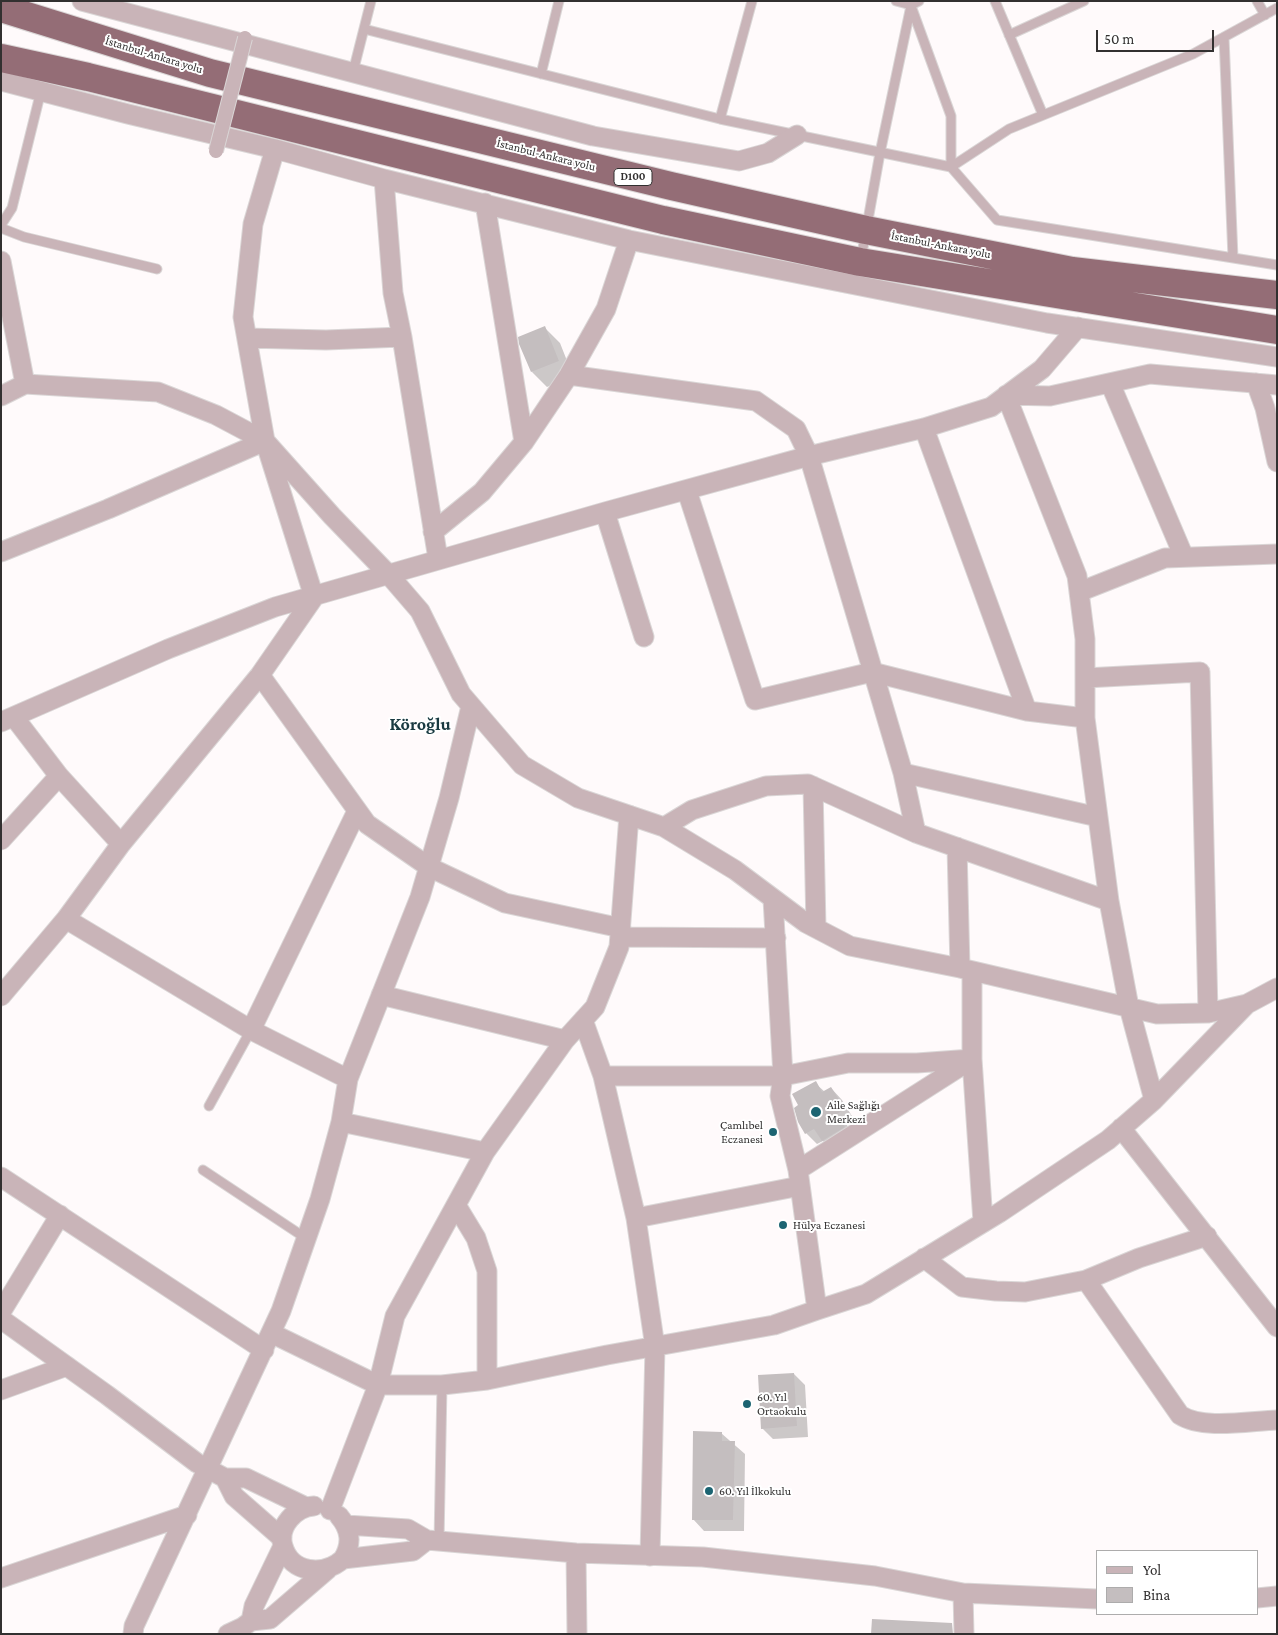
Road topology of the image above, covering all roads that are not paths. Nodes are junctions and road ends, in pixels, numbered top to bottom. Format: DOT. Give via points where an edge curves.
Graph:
graph roads {
  1 [pos="82,1"];
  2 [pos="371,1"];
  3 [pos="559,1"];
  4 [pos="752,1"];
  5 [pos="896,1"];
  6 [pos="995,1"];
  7 [pos="1084,1"];
  8 [pos="1258,1"];
  9 [pos="914,3"];
  10 [pos="1,8"];
  11 [pos="1277,8"];
  12 [pos="1265,15"];
  13 [pos="364,29"];
  14 [pos="1009,35"];
  15 [pos="1224,37"];
  16 [pos="245,38"];
  17 [pos="1,58"];
  18 [pos="353,72"];
  19 [pos="541,74"];
  20 [pos="1,81"];
  21 [pos="41,91"];
  22 [pos="1043,115"];
  23 [pos="720,119"];
  24 [pos="797,135"];
  25 [pos="275,149"];
  26 [pos="216,151"];
  27 [pos="880,153"];
  28 [pos="950,168"];
  29 [pos="384,179"];
  30 [pos="485,203"];
  31 [pos="1,226"];
  32 [pos="866,230"];
  33 [pos="629,240"];
  34 [pos="1233,258"];
  35 [pos="1,261"];
  36 [pos="860,262"];
  37 [pos="1277,265"];
  38 [pos="157,269"];
  39 [pos="1277,295"];
  40 [pos="1078,327"];
  41 [pos="1277,330"];
  42 [pos="402,337"];
  43 [pos="247,338"];
  44 [pos="1277,357"];
  45 [pos="569,375"];
  46 [pos="1110,383"];
  47 [pos="1256,383"];
  48 [pos="25,384"];
  49 [pos="1277,385"];
  50 [pos="1,396"];
  51 [pos="1006,396"];
  52 [pos="924,428"];
  53 [pos="265,441"];
  54 [pos="524,442"];
  55 [pos="809,456"];
  56 [pos="1277,462"];
  57 [pos="687,491"];
  58 [pos="605,512"];
  59 [pos="433,532"];
  60 [pos="1,552"];
  61 [pos="1277,554"];
  62 [pos="1184,557"];
  63 [pos="438,559"];
  64 [pos="390,575"];
  65 [pos="1079,592"];
  66 [pos="314,597"];
  67 [pos="644,637"];
  68 [pos="872,672"];
  69 [pos="260,675"];
  70 [pos="1085,678"];
  71 [pos="471,706"];
  72 [pos="1027,711"];
  73 [pos="1085,718"];
  74 [pos="8,720"];
  75 [pos="903,773"];
  76 [pos="59,776"];
  77 [pos="813,786"];
  78 [pos="357,811"];
  79 [pos="629,815"];
  80 [pos="1098,817"];
  81 [pos="664,827"];
  82 [pos="916,833"];
  83 [pos="1,840"];
  84 [pos="121,844"];
  85 [pos="957,848"];
  86 [pos="429,867"];
  87 [pos="773,899"];
  88 [pos="1109,901"];
  89 [pos="66,919"];
  90 [pos="816,928"];
  91 [pos="620,932"];
  92 [pos="776,938"];
  93 [pos="966,970"];
  94 [pos="1277,988"];
  95 [pos="381,995"];
  96 [pos="1,996"];
  97 [pos="1246,1004"];
  98 [pos="1129,1007"];
  99 [pos="1208,1013"];
  100 [pos="583,1020"];
  101 [pos="251,1030"];
  102 [pos="565,1040"];
  103 [pos="972,1059"];
  104 [pos="603,1076"];
  105 [pos="783,1076"];
  106 [pos="348,1079"];
  107 [pos="1154,1100"];
  108 [pos="209,1106"];
  109 [pos="341,1122"];
  110 [pos="1121,1128"];
  111 [pos="485,1152"];
  112 [pos="203,1170"];
  113 [pos="1,1177"];
  114 [pos="799,1178"];
  115 [pos="456,1204"];
  116 [pos="60,1216"];
  117 [pos="636,1218"];
  118 [pos="984,1222"];
  119 [pos="1207,1236"];
  120 [pos="306,1239"];
  121 [pos="924,1258"];
  122 [pos="1086,1280"];
  123 [pos="817,1310"];
  124 [pos="1,1312"];
  125 [pos="1,1320"];
  126 [pos="1276,1324"];
  127 [pos="267,1341"];
  128 [pos="655,1347"];
  129 [pos="67,1366"];
  130 [pos="487,1380"];
  131 [pos="378,1385"];
  132 [pos="442,1385"];
  133 [pos="1,1390"];
  134 [pos="1277,1420"];
  135 [pos="209,1469"];
  136 [pos="225,1478"];
  137 [pos="306,1506"];
  138 [pos="330,1510"];
  139 [pos="187,1515"];
  140 [pos="346,1525"];
  141 [pos="433,1540"];
  142 [pos="282,1542"];
  143 [pos="576,1553"];
  144 [pos="650,1556"];
  145 [pos="335,1564"];
  146 [pos="1,1578"];
  147 [pos="963,1593"];
  148 [pos="1277,1596"];
  149 [pos="1258,1598"];
  150 [pos="1096,1600"];
  151 [pos="242,1629"];
  152 [pos="133,1634"];
  153 [pos="577,1634"];
  154 [pos="964,1634"];
  1 -- 18 [label="street"];
  2 -- 13 [label="lane"];
  3 -- 19 [label="lane"];
  4 -- 23 [label="lane"];
  5 -- 9 [label="lane"];
  6 -- 14 [label="lane"];
  7 -- 14 [label="lane"];
  8 -- 12 [label="lane"];
  9 -- 27 [label="lane"];
  9 -- 28 [label="lane" via="950,116"];
  10 -- 32 [label="highway, İstanbul-Ankara yolu / D100" via="210,72 671,186"];
  11 -- 12 [label="lane"];
  12 -- 15 [label="lane"];
  13 -- 18 [label="lane"];
  13 -- 19 [label="lane"];
  14 -- 22 [label="lane"];
  15 -- 22 [label="lane" via="1193,54"];
  15 -- 34 [label="lane"];
  16 -- 26 [label="street, bridge"];
  17 -- 36 [label="highway" via="663,220"];
  18 -- 24 [label="street" via="593,136 739,161 768,153"];
  19 -- 23 [label="lane"];
  20 -- 21 [label="street"];
  21 -- 25 [label="street"];
  21 -- 31 [label="lane" via="12,208"];
  22 -- 28 [label="lane" via="1009,129"];
  23 -- 24 [label="lane"];
  24 -- 27 [label="lane"];
  25 -- 29 [label="street"];
  25 -- 43 [label="street" via="253,224 243,317"];
  27 -- 28 [label="lane"];
  27 -- 32 [label="lane"];
  28 -- 34 [label="lane" via="997,220"];
  29 -- 30 [label="street"];
  29 -- 42 [label="street" via="393,293"];
  30 -- 33 [label="street"];
  30 -- 54 [label="street"];
  31 -- 38 [label="lane" via="24,237"];
  32 -- 36 [label="lane"];
  32 -- 39 [label="highway, İstanbul-Ankara yolu / D100" via="1072,271"];
  33 -- 40 [label="street"];
  33 -- 45 [label="street" via="606,309"];
  34 -- 37 [label="lane"];
  35 -- 48 [label="street"];
  36 -- 41 [label="highway"];
  40 -- 44 [label="street"];
  40 -- 51 [label="street" via="1042,369"];
  42 -- 43 [label="street" via="326,340"];
  42 -- 59 [label="street"];
  43 -- 53 [label="street"];
  45 -- 54 [label="street"];
  45 -- 55 [label="street" via="756,402 796,429"];
  46 -- 47 [label="street" via="1150,374"];
  46 -- 51 [label="street" via="1050,396"];
  46 -- 62 [label="street"];
  47 -- 49 [label="street"];
  47 -- 56 [label="street"];
  48 -- 50 [label="street"];
  48 -- 53 [label="street" via="158,392 216,415"];
  51 -- 52 [label="street" via="991,407"];
  51 -- 65 [label="street" via="1077,576"];
  52 -- 55 [label="street"];
  52 -- 72 [label="street"];
  53 -- 60 [label="street"];
  53 -- 64 [label="street"];
  53 -- 66 [label="street"];
  54 -- 59 [label="street" via="482,492"];
  55 -- 57 [label="street"];
  55 -- 68 [label="street"];
  57 -- 58 [label="street"];
  57 -- 68 [label="street" via="755,700"];
  58 -- 63 [label="street"];
  58 -- 67 [label="street"];
  59 -- 63 [label="street"];
  61 -- 62 [label="street"];
  62 -- 65 [label="street" via="1165,558"];
  63 -- 64 [label="street"];
  64 -- 66 [label="street"];
  64 -- 71 [label="street" via="420,611 461,694"];
  65 -- 70 [label="street" via="1085,639"];
  66 -- 69 [label="street"];
  66 -- 74 [label="street" via="275,608 168,649"];
  68 -- 72 [label="street"];
  68 -- 75 [label="street"];
  69 -- 78 [label="street"];
  69 -- 84 [label="street"];
  70 -- 73 [label="street"];
  70 -- 99 [label="street" via="1200,672"];
  71 -- 79 [label="street" via="522,764 578,798"];
  71 -- 86 [label="street"];
  72 -- 73 [label="street"];
  73 -- 80 [label="street"];
  74 -- 76 [label="street"];
  75 -- 80 [label="street"];
  75 -- 82 [label="street"];
  76 -- 83 [label="street"];
  76 -- 84 [label="street"];
  77 -- 81 [label="street" via="766,786 692,810"];
  77 -- 82 [label="street"];
  77 -- 90 [label="street"];
  78 -- 86 [label="street" via="367,824"];
  78 -- 101 [label="street"];
  79 -- 81 [label="street"];
  79 -- 91 [label="street"];
  80 -- 88 [label="street"];
  81 -- 87 [label="street" via="735,870"];
  82 -- 85 [label="street"];
  84 -- 89 [label="street"];
  85 -- 88 [label="street"];
  85 -- 93 [label="street"];
  86 -- 91 [label="street" via="505,903"];
  86 -- 95 [label="street"];
  87 -- 90 [label="street"];
  87 -- 92 [label="street"];
  88 -- 98 [label="street"];
  89 -- 96 [label="street"];
  89 -- 101 [label="street"];
  90 -- 93 [label="street" via="850,946"];
  91 -- 92 [label="street"];
  91 -- 100 [label="street" via="619,946 595,1006"];
  92 -- 105 [label="street"];
  93 -- 98 [label="street"];
  93 -- 103 [label="street"];
  94 -- 97 [label="street"];
  95 -- 102 [label="street"];
  95 -- 106 [label="street"];
  97 -- 99 [label="street"];
  97 -- 107 [label="street"];
  98 -- 99 [label="street" via="1157,1014"];
  98 -- 107 [label="street"];
  100 -- 102 [label="street"];
  100 -- 104 [label="street"];
  101 -- 106 [label="street"];
  101 -- 108 [label="lane"];
  102 -- 111 [label="street"];
  103 -- 105 [label="street" via="848,1063"];
  103 -- 114 [label="street"];
  103 -- 118 [label="street"];
  104 -- 105 [label="street"];
  104 -- 117 [label="street"];
  105 -- 114 [label="street" via="780,1096"];
  106 -- 109 [label="street"];
  107 -- 110 [label="street"];
  109 -- 111 [label="street"];
  109 -- 120 [label="street"];
  110 -- 118 [label="street" via="1108,1140"];
  110 -- 119 [label="street"];
  111 -- 115 [label="street"];
  112 -- 120 [label="lane"];
  113 -- 116 [label="street"];
  114 -- 117 [label="street"];
  114 -- 123 [label="street"];
  115 -- 130 [label="street" via="476,1238 487,1271"];
  115 -- 131 [label="street" via="395,1316"];
  116 -- 124 [label="street"];
  116 -- 127 [label="street"];
  117 -- 128 [label="street"];
  118 -- 121 [label="street"];
  119 -- 122 [label="street" via="1139,1258"];
  119 -- 126 [label="street"];
  120 -- 127 [label="street"];
  121 -- 122 [label="street" via="962,1287 1025,1292"];
  121 -- 123 [label="street" via="866,1294"];
  122 -- 134 [label="street" via="1180,1415 1206,1424"];
  123 -- 128 [label="street" via="774,1325"];
  125 -- 129 [label="street"];
  127 -- 131 [label="street"];
  127 -- 135 [label="street"];
  128 -- 130 [label="street"];
  128 -- 144 [label="street"];
  129 -- 133 [label="street"];
  129 -- 135 [label="street"];
  130 -- 132 [label="street"];
  131 -- 132 [label="street"];
  131 -- 138 [label="street"];
  132 -- 141 [label="lane"];
  135 -- 136 [label="street"];
  135 -- 139 [label="street"];
  136 -- 137 [label="street" via="246,1478"];
  136 -- 142 [label="street" via="234,1496"];
  137 -- 138 [label="street"];
  137 -- 142 [label="street" via="290,1518 284,1528"];
  138 -- 140 [label="street"];
  139 -- 146 [label="street"];
  139 -- 152 [label="street"];
  140 -- 141 [label="street" via="408,1530"];
  140 -- 145 [label="street" via="350,1542"];
  141 -- 143 [label="street"];
  141 -- 145 [label="street" via="413,1551"];
  142 -- 145 [label="street" via="287,1554 299,1566 319,1570"];
  142 -- 151 [label="street"];
  143 -- 144 [label="street"];
  143 -- 153 [label="street"];
  144 -- 147 [label="street" via="703,1557 874,1576"];
  145 -- 151 [label="street" via="270,1619"];
  147 -- 150 [label="street"];
  147 -- 154 [label="street"];
  148 -- 149 [label="street"];
}
